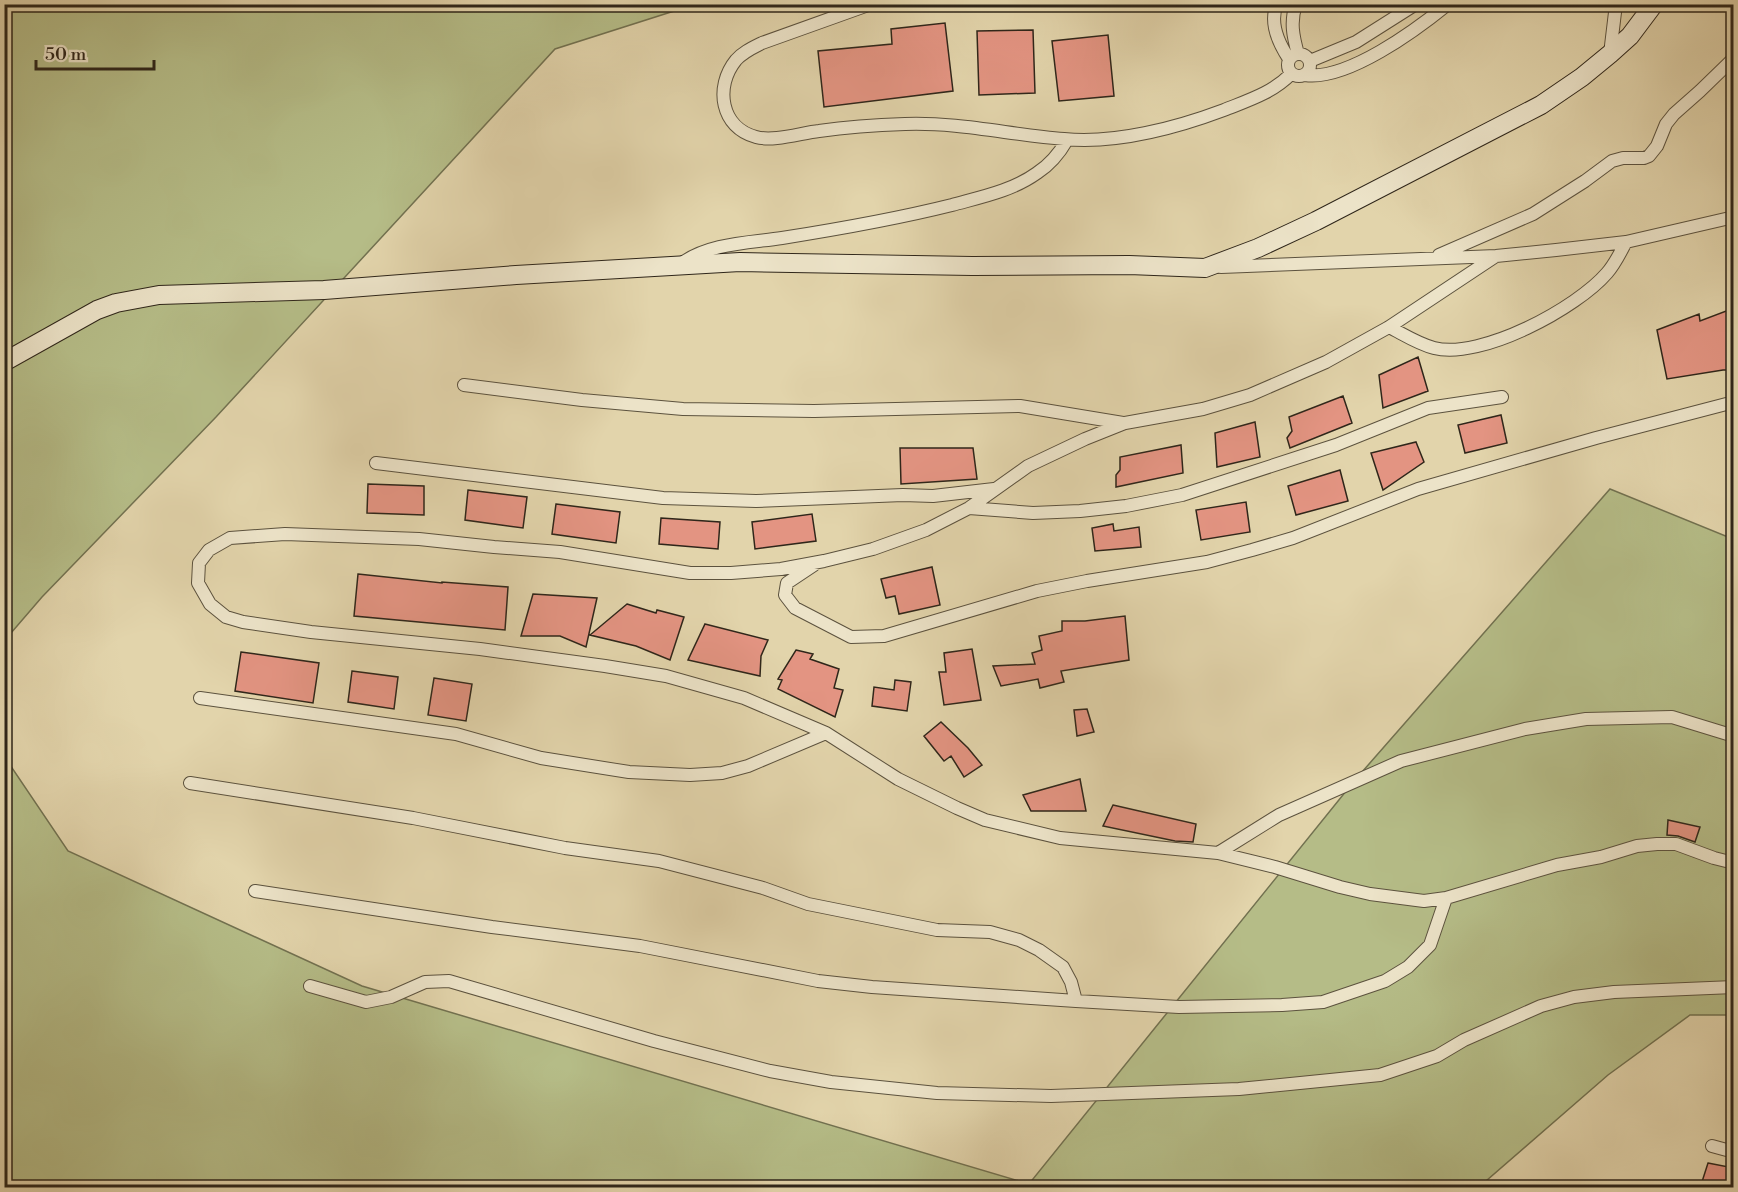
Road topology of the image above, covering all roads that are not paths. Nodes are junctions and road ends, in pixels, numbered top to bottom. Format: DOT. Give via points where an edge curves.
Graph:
graph roads {
  1 [pos="870,4"];
  2 [pos="1277,4"];
  3 [pos="1296,4"];
  4 [pos="1416,4"];
  5 [pos="1448,4"];
  6 [pos="1616,4"];
  7 [pos="1651,6"];
  8 [pos="1374,31"];
  9 [pos="1383,50"];
  10 [pos="1610,54"];
  11 [pos="1293,57"];
  12 [pos="1734,58"];
  13 [pos="1310,61"];
  14 [pos="1291,74"];
  15 [pos="1305,75"];
  16 [pos="1067,140"];
  17 [pos="1734,218"];
  18 [pos="1626,242"];
  19 [pos="1496,256"];
  20 [pos="1432,258"];
  21 [pos="678,266"];
  22 [pos="1205,268"];
  23 [pos="1389,327"];
  24 [pos="4,362"];
  25 [pos="464,384"];
  26 [pos="1502,397"];
  27 [pos="1734,402"];
  28 [pos="1125,423"];
  29 [pos="376,463"];
  30 [pos="995,489"];
  31 [pos="969,508"];
  32 [pos="818,562"];
  33 [pos="200,698"];
  34 [pos="826,733"];
  35 [pos="1734,736"];
  36 [pos="189,783"];
  37 [pos="1218,853"];
  38 [pos="1734,863"];
  39 [pos="255,891"];
  40 [pos="1446,898"];
  41 [pos="310,986"];
  42 [pos="1734,987"];
  43 [pos="1076,1001"];
  44 [pos="1712,1146"];
  45 [pos="1734,1152"];
  1 -- 16 [label="street" via="745,51 725,81 723,103 730,121 745,133 766,138 907,124 985,128"];
  2 -- 11 [label="street" via="1276,32 1283,51"];
  3 -- 11 [label="street" via="1292,16"];
  4 -- 8 [label="street"];
  5 -- 9 [label="street"];
  6 -- 10 [label="street"];
  7 -- 10 [label="main road" via="1630,36"];
  8 -- 9 [label="street"];
  8 -- 13 [label="street"];
  9 -- 15 [label="street" via="1336,73"];
  10 -- 22 [label="main road" via="1541,105 1316,221"];
  11 -- 13 [label="street" via="1303,54"];
  11 -- 14 [label="street" via="1288,69"];
  12 -- 20 [label="street" via="1674,114 1649,156 1612,161 1533,214"];
  13 -- 15 [label="street"];
  14 -- 15 [label="street"];
  14 -- 16 [label="street" via="1268,93 1166,129"];
  16 -- 21 [label="street" via="1058,155 1038,173 989,195 868,224 710,250"];
  17 -- 18 [label="street"];
  18 -- 19 [label="street"];
  18 -- 23 [label="street" via="1607,273 1591,288 1542,322 1501,338 1447,350"];
  19 -- 20 [label="street"];
  19 -- 23 [label="street"];
  20 -- 22 [label="street"];
  21 -- 22 [label="main road" via="740,262"];
  21 -- 24 [label="main road" via="324,290 159,295 97,310"];
  23 -- 28 [label="street" via="1326,362 1250,395 1203,409"];
  25 -- 28 [label="street" via="683,409 814,411 1020,406"];
  26 -- 31 [label="street" via="1428,408 1335,445 1182,495 1080,511 1033,513"];
  27 -- 32 [label="street" via="1418,489 1252,550 1207,562 1037,591 884,636 851,637 795,608 785,595 787,583"];
  28 -- 30 [label="street" via="1028,465"];
  29 -- 30 [label="street" via="663,498 756,501 933,496"];
  30 -- 31 [label="street"];
  31 -- 32 [label="street" via="926,530 873,549"];
  32 -- 34 [label="street" via="781,569 690,573 560,552 418,539 285,534 230,538 209,549 199,563 198,584 210,604 226,617 243,622 480,649 666,676 744,698"];
  33 -- 34 [label="street" via="456,734 541,758 629,772 722,773"];
  34 -- 37 [label="street" via="898,779 985,820 1060,838"];
  35 -- 37 [label="street" via="1672,717 1586,719 1525,729 1401,760 1280,815"];
  36 -- 43 [label="street" via="659,861 808,904 937,930 990,932 1019,940 1063,967"];
  37 -- 40 [label="street" via="1370,894 1424,901"];
  38 -- 40 [label="street" via="1676,844 1658,843 1557,865"];
  39 -- 43 [label="street" via="640,946 818,981"];
  40 -- 43 [label="street" via="1430,945 1408,967 1385,981 1323,1002 1179,1007"];
  41 -- 42 [label="street" via="366,1002 391,997 425,982 449,981 770,1071 937,1094 1052,1096 1239,1089 1380,1075 1437,1056 1541,1006 1574,997"];
  44 -- 45 [label="street"];
}
